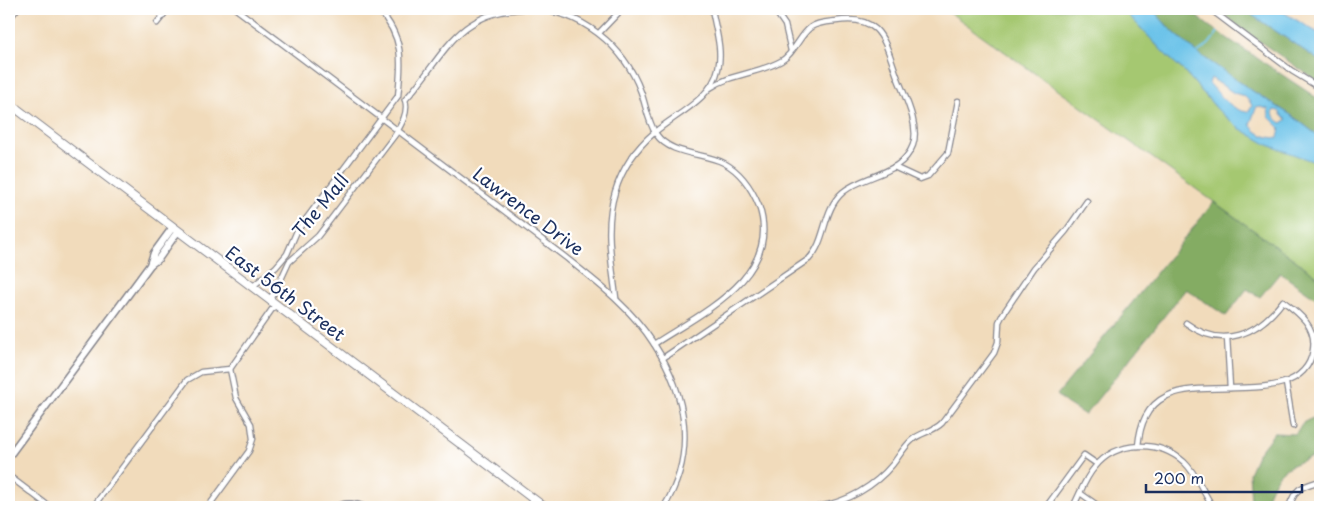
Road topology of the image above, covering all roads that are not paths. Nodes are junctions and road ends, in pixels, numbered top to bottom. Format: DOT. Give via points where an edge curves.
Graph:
graph roads {
  1 [pos="17,9"];
  2 [pos="168,9"];
  3 [pos="236,9"];
  4 [pos="378,9"];
  5 [pos="521,9"];
  6 [pos="530,9"];
  7 [pos="622,9"];
  8 [pos="712,9"];
  9 [pos="774,9"];
  10 [pos="1210,9"];
  11 [pos="9,19"];
  12 [pos="157,23"];
  13 [pos="599,34"];
  14 [pos="791,51"];
  15 [pos="710,88"];
  16 [pos="1320,88"];
  17 [pos="398,96"];
  18 [pos="405,100"];
  19 [pos="958,101"];
  20 [pos="9,103"];
  21 [pos="381,119"];
  22 [pos="398,131"];
  23 [pos="655,132"];
  24 [pos="894,168"];
  25 [pos="1087,201"];
  26 [pos="176,229"];
  27 [pos="286,256"];
  28 [pos="291,260"];
  29 [pos="276,267"];
  30 [pos="284,272"];
  31 [pos="252,287"];
  32 [pos="616,298"];
  33 [pos="272,303"];
  34 [pos="1186,323"];
  35 [pos="1228,336"];
  36 [pos="654,344"];
  37 [pos="663,358"];
  38 [pos="230,369"];
  39 [pos="1286,383"];
  40 [pos="1230,388"];
  41 [pos="1293,426"];
  42 [pos="1138,446"];
  43 [pos="9,456"];
  44 [pos="1097,464"];
  45 [pos="9,476"];
  46 [pos="1320,481"];
  47 [pos="1080,493"];
  48 [pos="50,507"];
  49 [pos="93,507"];
  50 [pos="208,507"];
  51 [pos="334,507"];
  52 [pos="365,507"];
  53 [pos="544,507"];
  54 [pos="664,507"];
  55 [pos="818,507"];
  56 [pos="1046,507"];
  57 [pos="1073,507"];
  58 [pos="1100,507"];
  59 [pos="1213,507"];
  60 [pos="1289,507"];
  1 -- 11 [label="street"];
  2 -- 12 [label="street"];
  3 -- 21 [label="street, Lawrence Drive"];
  4 -- 17 [label="street" via="391,26 399,48 402,69"];
  5 -- 18 [label="street" via="489,14 467,26"];
  6 -- 13 [label="street" via="569,17"];
  7 -- 13 [label="street"];
  8 -- 15 [label="street" via="720,62"];
  9 -- 14 [label="street" via="785,25"];
  10 -- 16 [label="street" via="1292,71"];
  13 -- 23 [label="street" via="632,72"];
  14 -- 15 [label="street" via="780,62 730,77"];
  14 -- 24 [label="street" via="808,29 818,23 855,19 869,23 878,31 915,127 911,149"];
  15 -- 23 [label="street"];
  17 -- 18 [label="street"];
  17 -- 21 [label="street, The Mall"];
  18 -- 22 [label="street, The Mall" via="405,114"];
  19 -- 24 [label="street" via="948,151 928,176 920,179"];
  20 -- 26 [label="main road, East 56th Street"];
  21 -- 22 [label="street, Lawrence Drive"];
  21 -- 27 [label="street, The Mall" via="296,231"];
  22 -- 28 [label="street, The Mall" via="318,236"];
  22 -- 32 [label="street, Lawrence Drive"];
  23 -- 32 [label="street" via="628,163 613,199 609,235"];
  23 -- 36 [label="street" via="673,148 717,160 734,170 754,194 763,226 757,257 740,284"];
  24 -- 37 [label="street" via="854,185 840,195 829,211 817,247 807,260"];
  25 -- 55 [label="street" via="1034,268 1003,314 996,351 942,423 913,439 884,474 866,489 840,502"];
  26 -- 31 [label="main road, East 56th Street"];
  26 -- 43 [label="main road" via="154,254 150,265"];
  27 -- 28 [label="street"];
  27 -- 29 [label="street, The Mall"];
  28 -- 30 [label="street, The Mall"];
  29 -- 30 [label="street"];
  29 -- 31 [label="street, The Mall"];
  30 -- 33 [label="street, The Mall"];
  31 -- 33 [label="main road, East 56th Street"];
  32 -- 36 [label="street, Lawrence Drive"];
  33 -- 38 [label="street, The Mall"];
  33 -- 53 [label="main road, East 56th Street"];
  34 -- 35 [label="street" via="1208,335"];
  35 -- 39 [label="street" via="1260,326 1283,301 1306,320 1314,343 1306,368"];
  35 -- 40 [label="street"];
  36 -- 37 [label="street, Lawrence Drive"];
  37 -- 54 [label="street, Lawrence Drive" via="679,395 685,435 678,476"];
  38 -- 49 [label="street" via="201,372 187,380"];
  38 -- 50 [label="street" via="236,398 251,424 253,439 249,451"];
  39 -- 40 [label="street"];
  39 -- 41 [label="street"];
  40 -- 42 [label="street" via="1180,392 1162,398 1143,420"];
  42 -- 44 [label="street" via="1116,451"];
  42 -- 59 [label="street" via="1162,449 1184,462"];
  44 -- 47 [label="street"];
  44 -- 56 [label="street" via="1084,455"];
  45 -- 48 [label="street"];
  46 -- 60 [label="street" via="1299,488"];
  47 -- 57 [label="street"];
  47 -- 58 [label="street"];
  51 -- 52 [label="street" via="346,503"];
}
